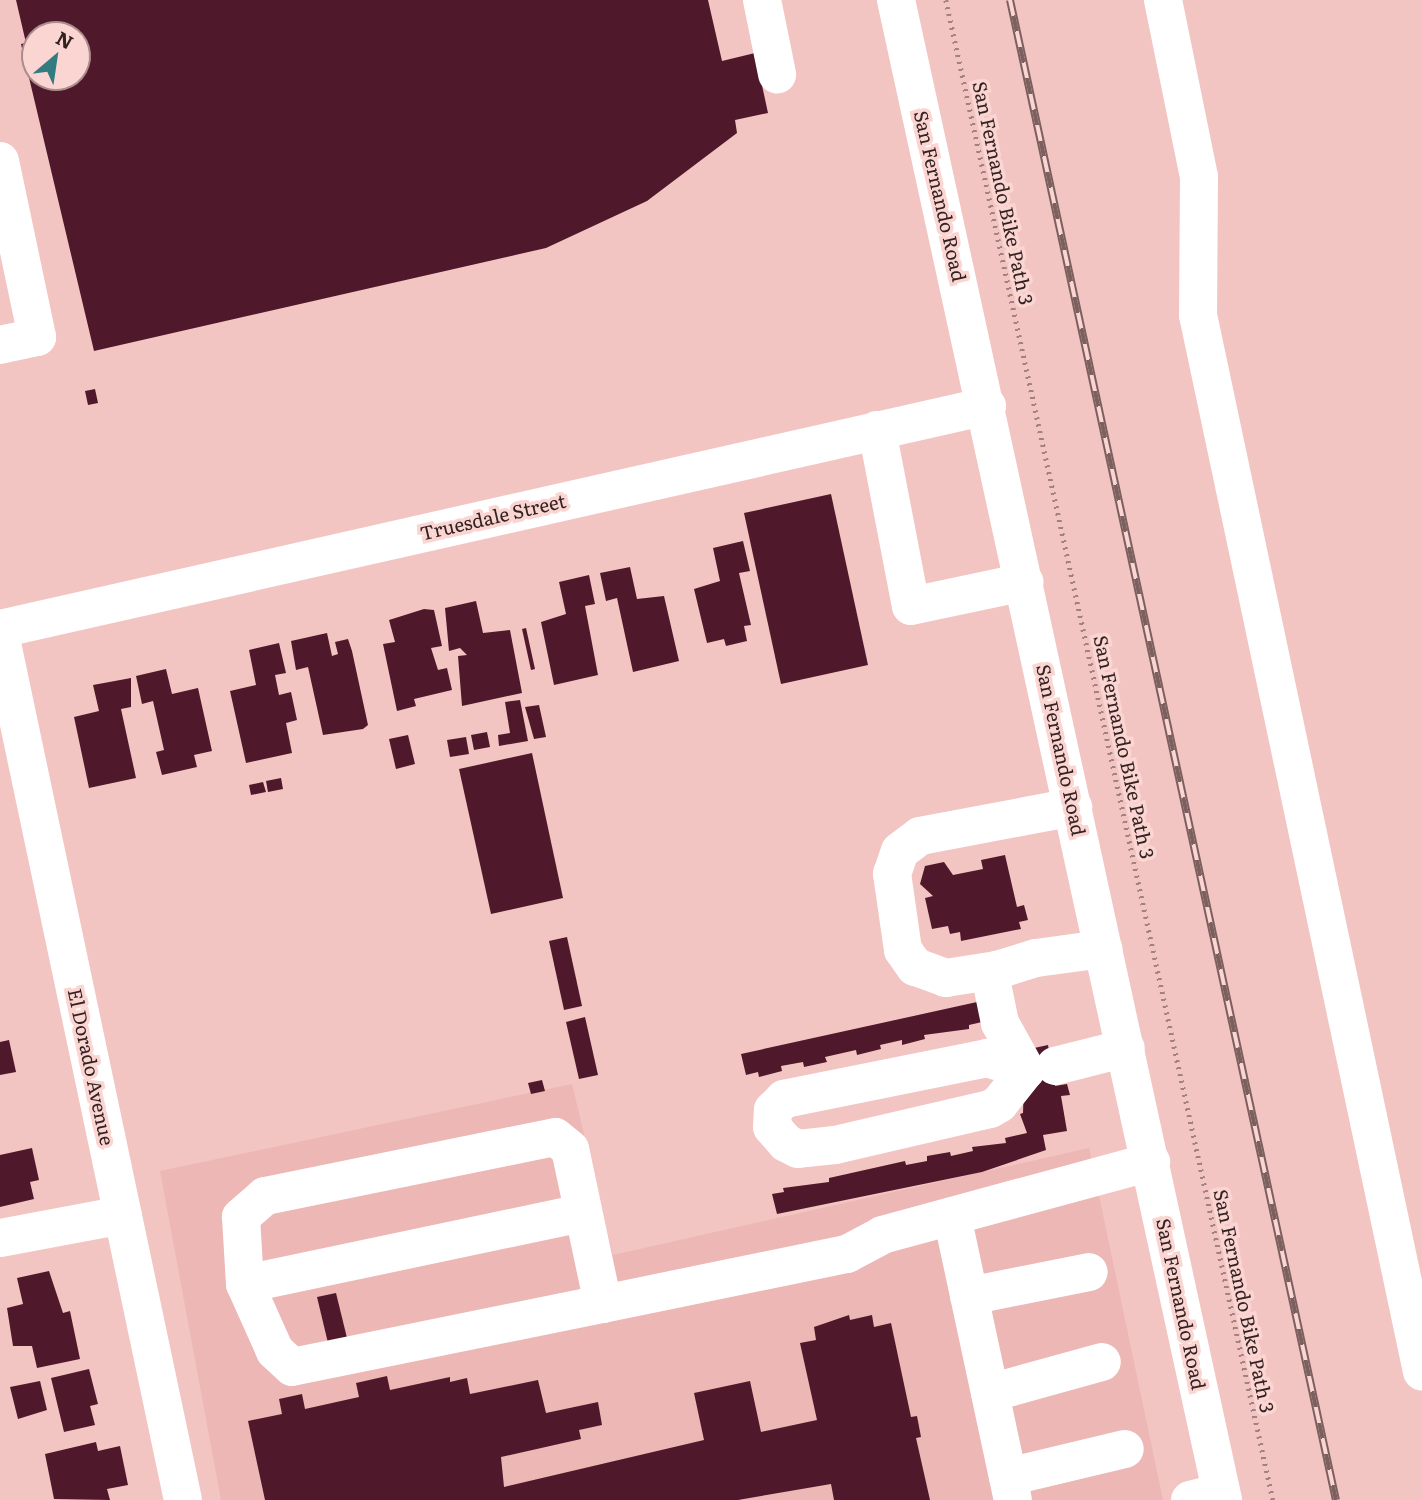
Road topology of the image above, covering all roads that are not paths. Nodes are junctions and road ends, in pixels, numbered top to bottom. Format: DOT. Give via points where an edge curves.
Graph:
graph roads {
  1 [pos="762,0"];
  2 [pos="896,0"];
  3 [pos="1164,0"];
  4 [pos="776,74"];
  5 [pos="0,161"];
  6 [pos="0,345"];
  7 [pos="987,406"];
  8 [pos="877,430"];
  9 [pos="1025,582"];
  10 [pos="0,631"];
  11 [pos="1073,807"];
  12 [pos="1103,949"];
  13 [pos="998,970"];
  14 [pos="1126,1048"];
  15 [pos="1040,1068"];
  16 [pos="1150,1162"];
  17 [pos="583,1213"];
  18 [pos="123,1215"];
  19 [pos="952,1216"];
  20 [pos="0,1238"];
  21 [pos="1089,1272"];
  22 [pos="245,1284"];
  23 [pos="969,1296"];
  24 [pos="603,1304"];
  25 [pos="1102,1362"];
  26 [pos="1422,1372"];
  27 [pos="990,1393"];
  28 [pos="1125,1449"];
  29 [pos="1010,1488"];
  30 [pos="1212,1497"];
  31 [pos="183,1500"];
  1 -- 4 [label="street"];
  2 -- 7 [label="street, San Fernando Road"];
  3 -- 26 [label="street" via="1199,177 1198,315"];
  5 -- 6 [label="street" via="37,337"];
  7 -- 8 [label="street, Truesdale Street"];
  7 -- 9 [label="street, San Fernando Road"];
  8 -- 9 [label="street" via="911,606"];
  8 -- 10 [label="street, Truesdale Street"];
  9 -- 11 [label="street, San Fernando Road"];
  10 -- 18 [label="street, El Dorado Avenue"];
  11 -- 12 [label="street, San Fernando Road"];
  11 -- 13 [label="street" via="920,836 900,851 892,874 903,950 915,967 946,978"];
  12 -- 13 [label="street" via="1036,958"];
  12 -- 14 [label="street, San Fernando Road"];
  13 -- 15 [label="street" via="991,979 993,1002 1011,1050"];
  14 -- 15 [label="street"];
  14 -- 16 [label="street, San Fernando Road"];
  15 -- 15 [label="street" via="990,1109 835,1145 798,1149 772,1127 773,1110 784,1099 956,1061 987,1058"];
  16 -- 19 [label="street"];
  16 -- 30 [label="street, San Fernando Road"];
  17 -- 22 [label="street"];
  17 -- 22 [label="street" via="570,1149 555,1137 265,1196 241,1217"];
  17 -- 24 [label="street"];
  18 -- 20 [label="street"];
  18 -- 31 [label="street, El Dorado Avenue"];
  19 -- 23 [label="street"];
  19 -- 24 [label="street" via="882,1235 847,1254"];
  21 -- 23 [label="street"];
  22 -- 24 [label="street" via="275,1351 292,1367"];
  23 -- 27 [label="street"];
  25 -- 27 [label="street"];
  27 -- 29 [label="street"];
  28 -- 29 [label="street"];
}
